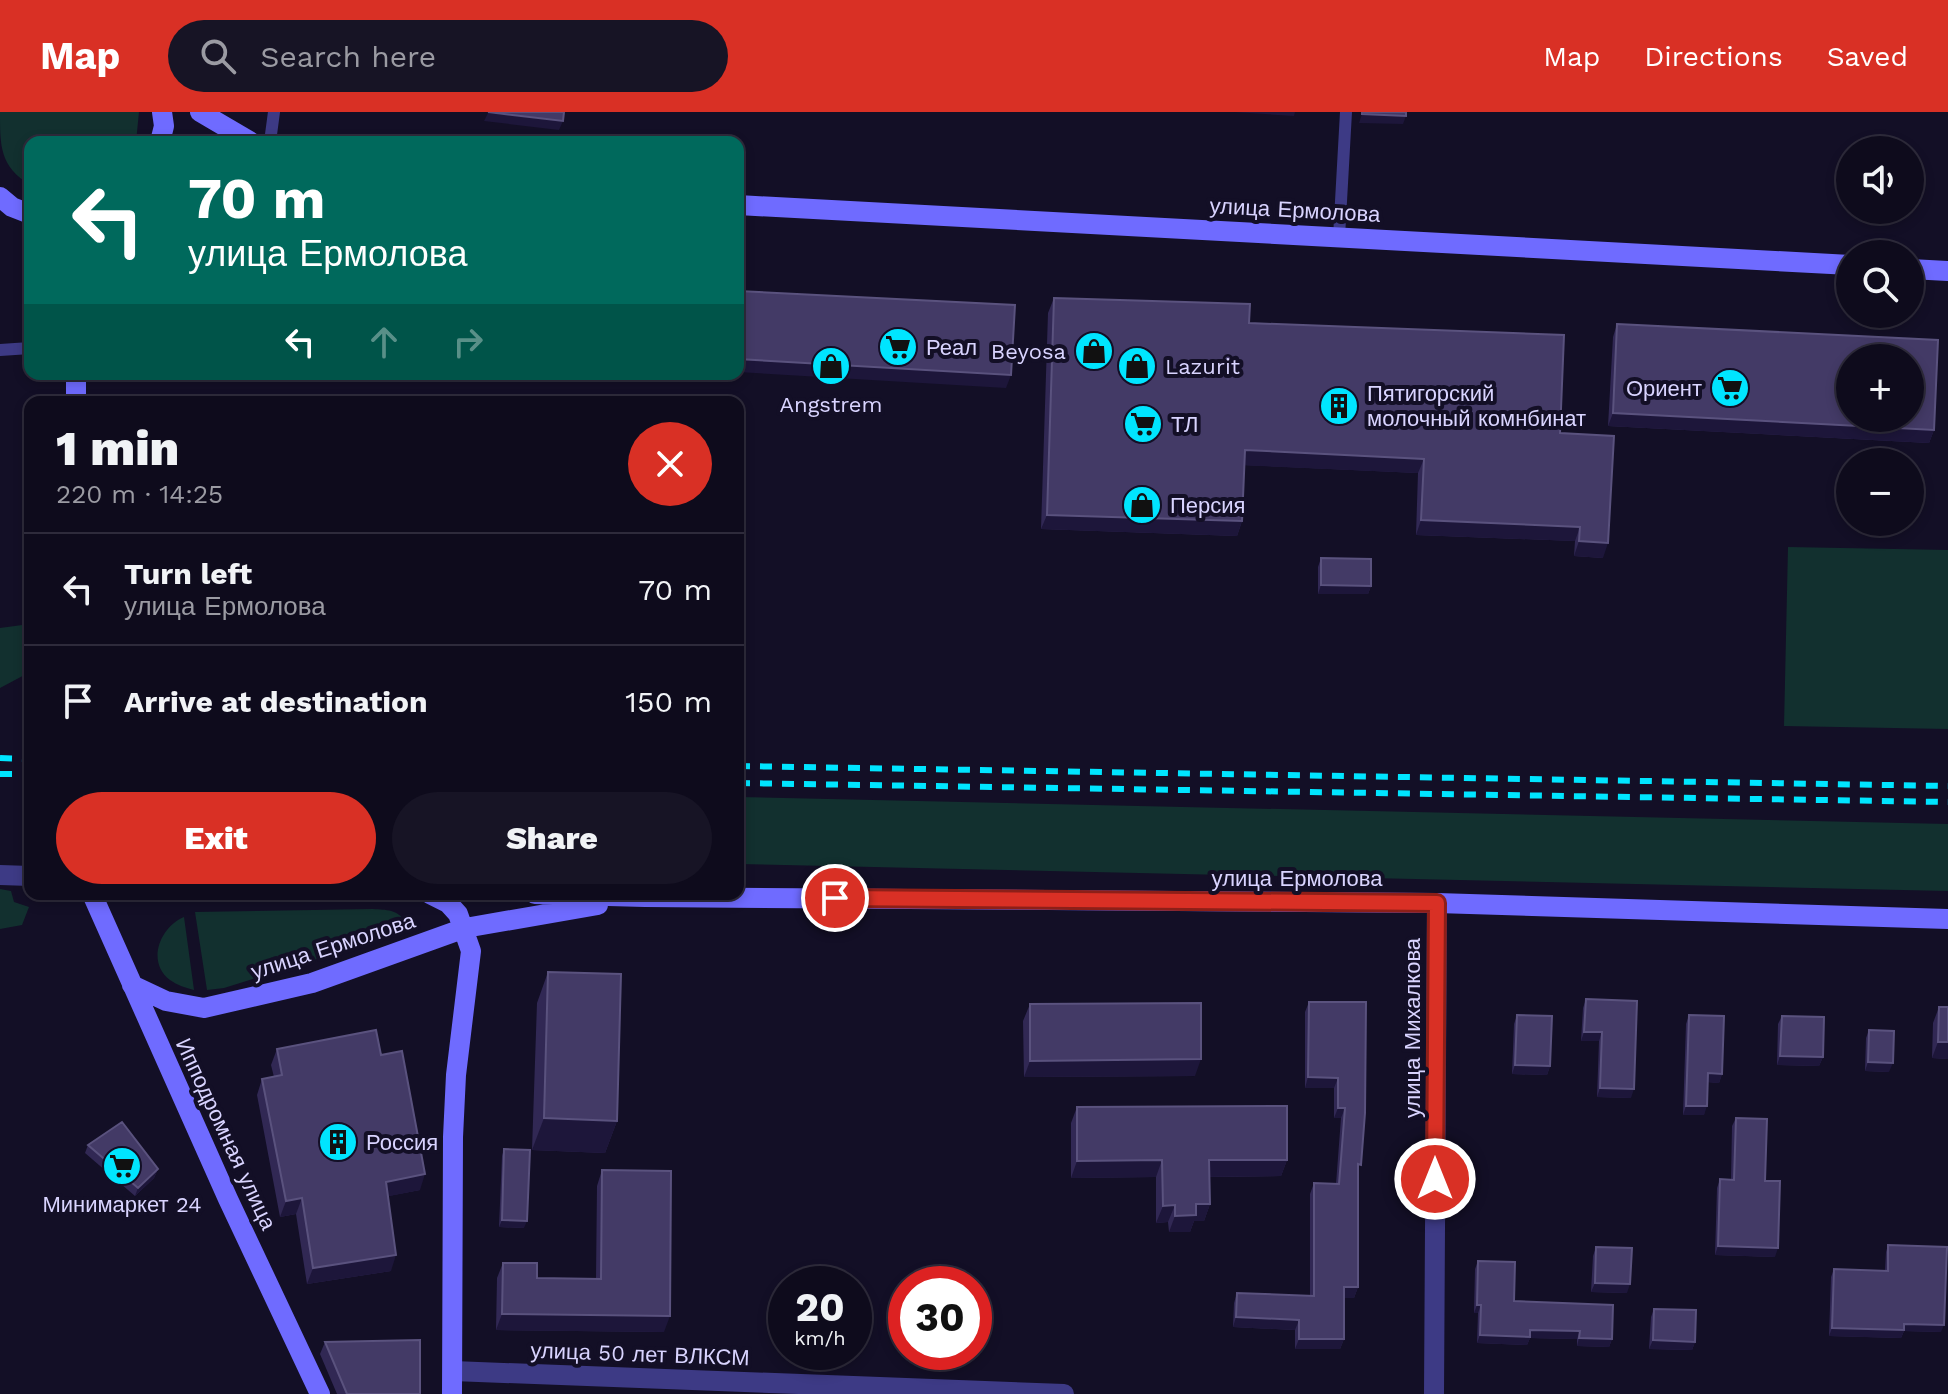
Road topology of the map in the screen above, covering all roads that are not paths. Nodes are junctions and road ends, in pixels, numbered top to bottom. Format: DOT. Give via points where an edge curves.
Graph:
graph roads {
  1 [pos="162,112"];
  2 [pos="200,112"];
  3 [pos="274,112"];
  4 [pos="1346,112"];
  5 [pos="162,136"];
  6 [pos="241,136"];
  7 [pos="271,136"];
  8 [pos="744,205"];
  9 [pos="1339,237"];
  10 [pos="1836,264"];
  11 [pos="1924,270"];
  12 [pos="1948,271"];
  13 [pos="24,348"];
  14 [pos="0,350"];
  15 [pos="0,875"];
  16 [pos="24,876"];
  17 [pos="744,898"];
  18 [pos="95,900"];
  19 [pos="442,900"];
  20 [pos="628,900"];
  21 [pos="1437,903"];
  22 [pos="1948,919"];
  23 [pos="465,928"];
  24 [pos="132,985"];
  25 [pos="453,1371"];
  26 [pos="320,1394"];
  27 [pos="452,1394"];
  28 [pos="1064,1394"];
  29 [pos="1434,1394"];
  1 -- 5 [label="street"];
  2 -- 6 [label="street"];
  3 -- 7 [label="lane"];
  4 -- 9 [label="lane"];
  8 -- 9 [label="street, улица Ермолова"];
  9 -- 10 [label="street, улица Ермолова"];
  11 -- 12 [label="street"];
  13 -- 14 [label="lane"];
  15 -- 16 [label="street"];
  17 -- 21 [label="street, улица Ермолова"];
  18 -- 24 [label="street, Ипподромная улица"];
  19 -- 23 [label="street"];
  20 -- 23 [label="street, улица Ермолова"];
  21 -- 22 [label="street, улица Ермолова"];
  21 -- 29 [label="street, улица Михалкова"];
  23 -- 24 [label="street, улица Ермолова" via="312,983 204,1008 166,1001"];
  23 -- 25 [label="street" via="471,951 454,1106"];
  24 -- 26 [label="street, Ипподромная улица"];
  25 -- 27 [label="street"];
  25 -- 28 [label="street, улица 50 лет ВЛКСМ"];
}
